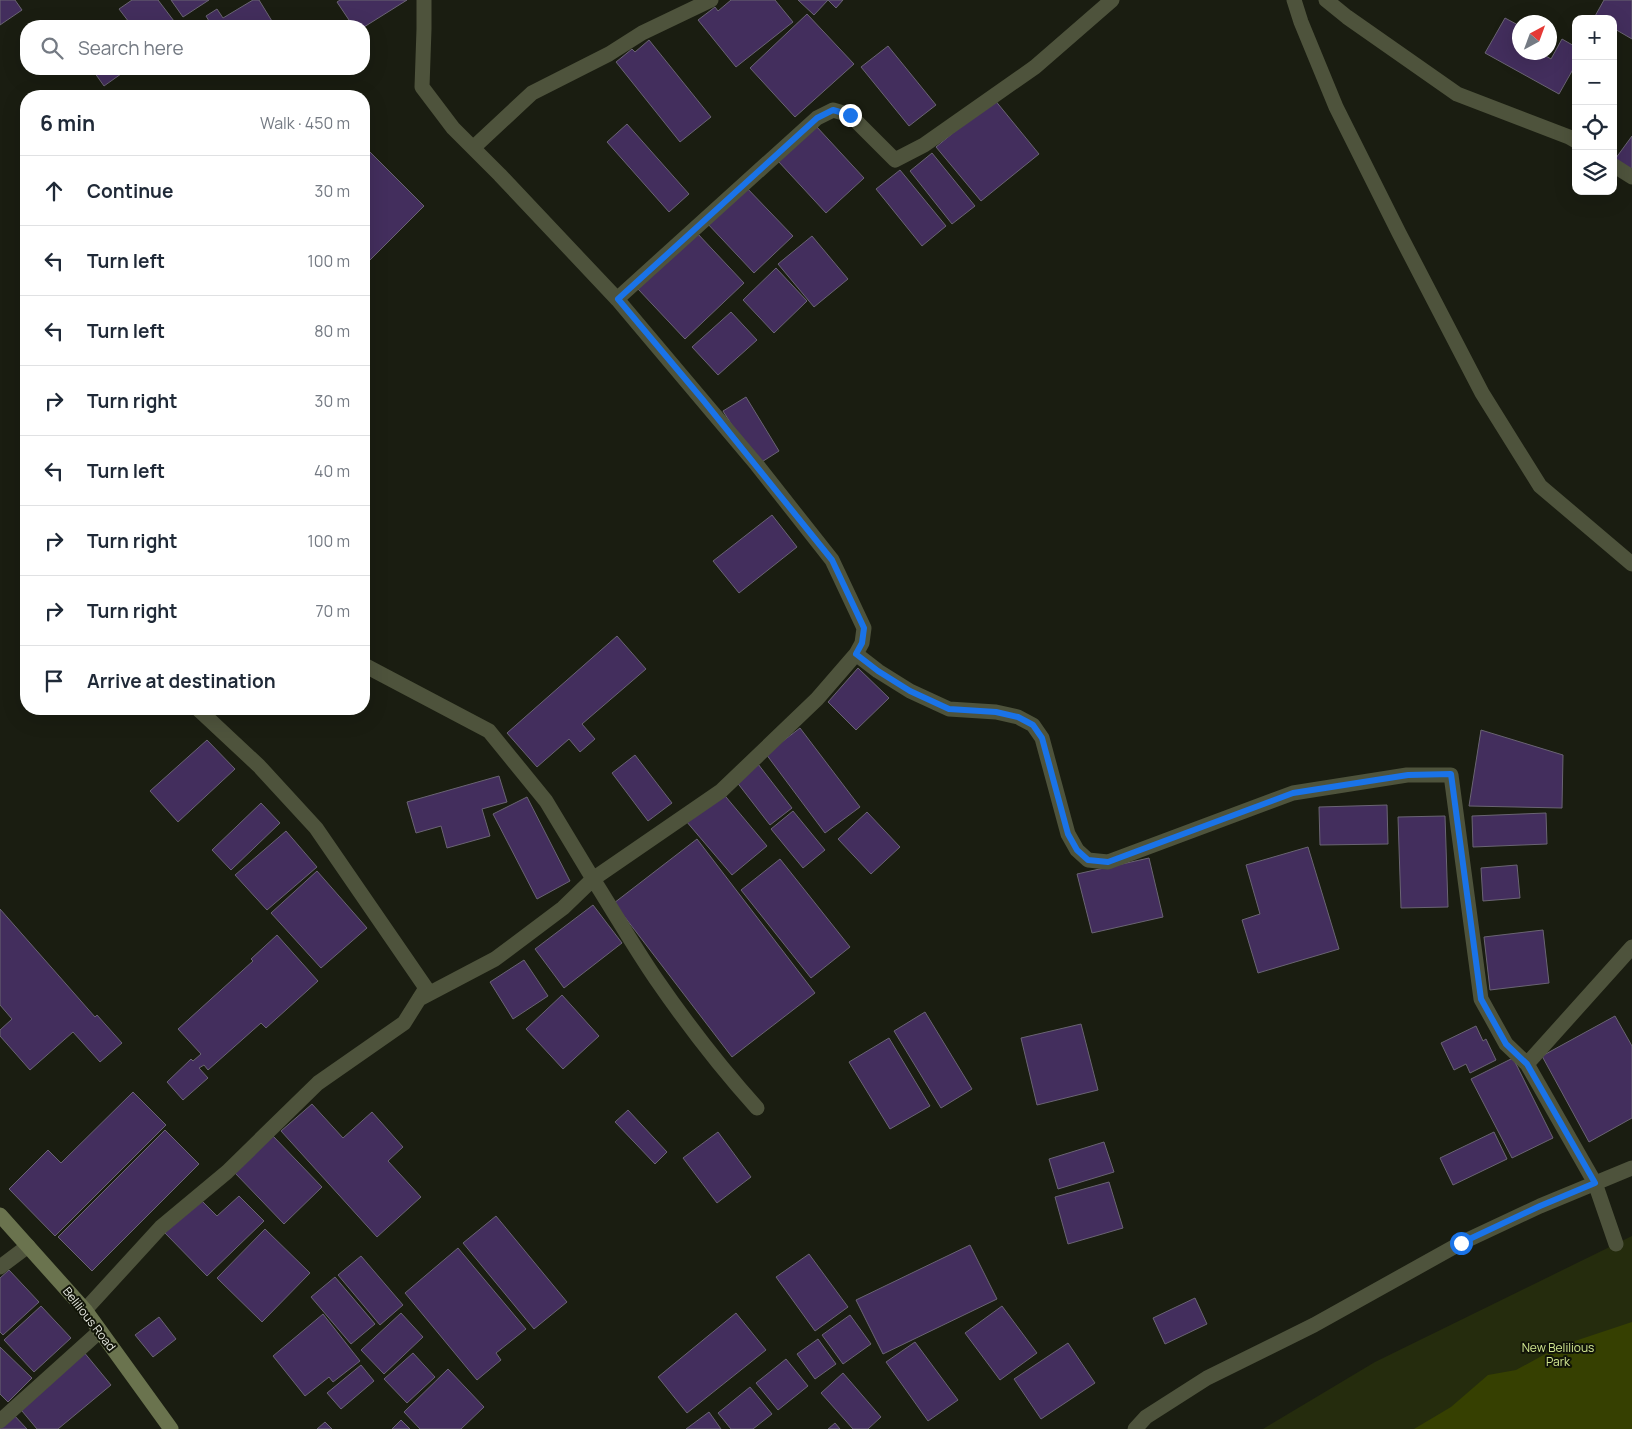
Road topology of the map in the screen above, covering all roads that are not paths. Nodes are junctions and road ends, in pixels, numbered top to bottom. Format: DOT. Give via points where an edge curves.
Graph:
graph roads {
  1 [pos="424,0"];
  2 [pos="711,0"];
  3 [pos="1112,0"];
  4 [pos="1294,0"];
  5 [pos="1326,0"];
  6 [pos="1572,139"];
  7 [pos="473,148"];
  8 [pos="1617,168"];
  9 [pos="1632,177"];
  10 [pos="618,299"];
  11 [pos="1632,564"];
  12 [pos="856,654"];
  13 [pos="370,668"];
  14 [pos="204,715"];
  15 [pos="593,879"];
  16 [pos="1632,947"];
  17 [pos="419,999"];
  18 [pos="1527,1064"];
  19 [pos="757,1108"];
  20 [pos="1632,1168"];
  21 [pos="1595,1183"];
  22 [pos="0,1215"];
  23 [pos="1616,1244"];
  24 [pos="28,1246"];
  25 [pos="0,1267"];
  26 [pos="84,1310"];
  27 [pos="100,1331"];
  28 [pos="0,1421"];
  29 [pos="171,1429"];
  30 [pos="1136,1429"];
  1 -- 7 [label="street" via="422,87 453,128"];
  2 -- 7 [label="street" via="642,33 609,54 532,93"];
  3 -- 10 [label="street" via="1034,67 924,145 895,160 850,115 833,110 817,118"];
  4 -- 11 [label="street" via="1336,106 1482,393 1540,486"];
  5 -- 6 [label="street" via="1457,94"];
  7 -- 10 [label="street"];
  8 -- 9 [label="street"];
  10 -- 12 [label="street" via="832,560 864,628"];
  12 -- 15 [label="street" via="818,699 721,791"];
  12 -- 18 [label="street" via="910,691 949,709 996,712 1018,717 1033,725 1042,738 1068,834 1077,850 1088,860 1108,862 1293,793 1408,775 1451,774 1481,999 1506,1044"];
  13 -- 15 [label="street" via="489,732 546,801"];
  14 -- 17 [label="street" via="259,766 316,828 426,988"];
  15 -- 17 [label="street" via="562,908 495,959"];
  15 -- 19 [label="street" via="672,1002 728,1076"];
  16 -- 18 [label="street"];
  17 -- 26 [label="street" via="404,1023 318,1082 227,1172 161,1228"];
  18 -- 21 [label="street"];
  20 -- 21 [label="street"];
  21 -- 23 [label="street"];
  21 -- 30 [label="street" via="1461,1243 1314,1325 1207,1378 1146,1417"];
  22 -- 24 [label="main road, Belilious Road"];
  24 -- 25 [label="street"];
  24 -- 26 [label="main road, Belilious Road"];
  26 -- 27 [label="main road, Belilious Road"];
  27 -- 28 [label="street"];
  27 -- 29 [label="main road, Belilious Road"];
}
